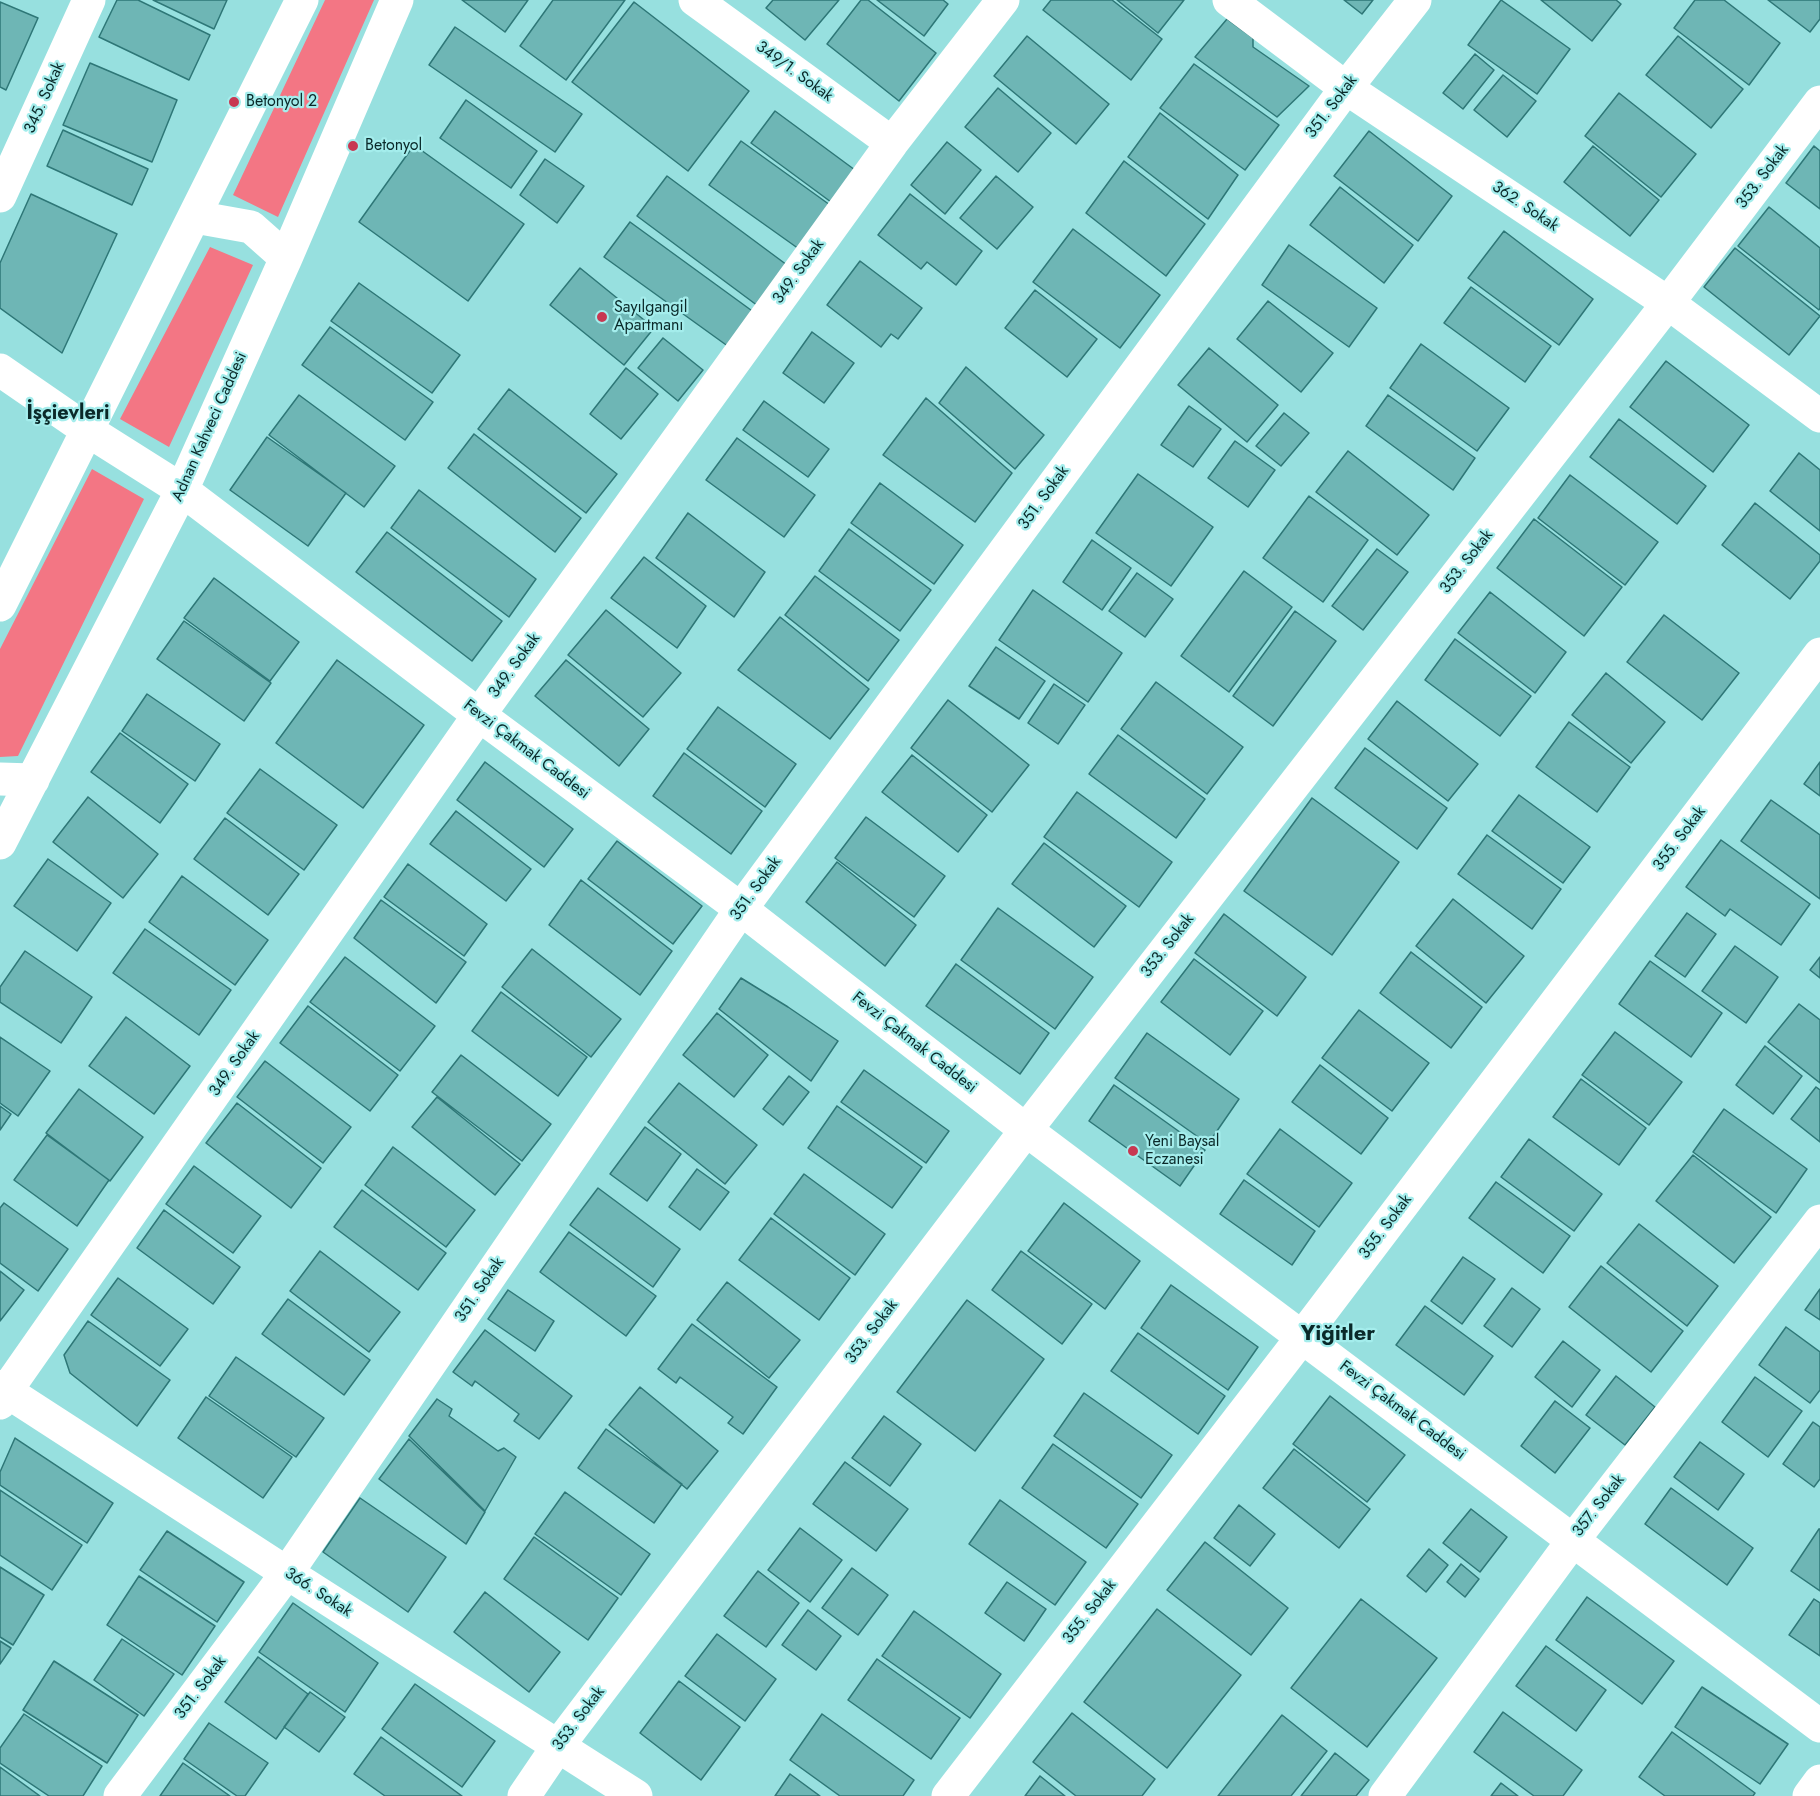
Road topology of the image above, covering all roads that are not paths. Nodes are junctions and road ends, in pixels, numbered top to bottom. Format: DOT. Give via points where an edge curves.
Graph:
graph roads {
  1 [pos="89,0"];
  2 [pos="302,0"];
  3 [pos="397,0"];
  4 [pos="695,0"];
  5 [pos="1003,0"];
  6 [pos="1229,0"];
  7 [pos="1415,0"];
  8 [pos="1346,87"];
  9 [pos="1820,102"];
  10 [pos="892,143"];
  11 [pos="0,196"];
  12 [pos="195,217"];
  13 [pos="286,258"];
  14 [pos="1668,303"];
  15 [pos="0,370"];
  16 [pos="1820,416"];
  17 [pos="87,430"];
  18 [pos="182,490"];
  19 [pos="0,605"];
  20 [pos="1820,654"];
  21 [pos="479,716"];
  22 [pos="0,779"];
  23 [pos="33,780"];
  24 [pos="0,843"];
  25 [pos="741,909"];
  26 [pos="1026,1130"];
  27 [pos="1820,1221"];
  28 [pos="1303,1336"];
  29 [pos="2,1394"];
  30 [pos="1574,1539"];
  31 [pos="287,1573"];
  32 [pos="1820,1726"];
  33 [pos="558,1746"];
  34 [pos="1820,1780"];
  35 [pos="120,1796"];
  36 [pos="524,1796"];
  37 [pos="636,1796"];
  38 [pos="948,1796"];
  39 [pos="1385,1796"];
  40 [pos="1809,1796"];
  1 -- 11 [label="street, 345. Sokak"];
  2 -- 12 [label="street"];
  3 -- 13 [label="street, Adnan Kahveci Caddesi"];
  4 -- 10 [label="street, 349/1. Sokak"];
  5 -- 10 [label="street, 349. Sokak"];
  6 -- 8 [label="street, 362. Sokak"];
  7 -- 8 [label="street, 351. Sokak"];
  8 -- 14 [label="street, 362. Sokak"];
  8 -- 25 [label="street, 351. Sokak"];
  9 -- 14 [label="street, 353. Sokak"];
  10 -- 21 [label="street, 349. Sokak"];
  12 -- 13 [label="street" via="251,227"];
  12 -- 17 [label="street"];
  13 -- 18 [label="street, Adnan Kahveci Caddesi"];
  14 -- 16 [label="street, 362. Sokak"];
  14 -- 26 [label="street, 353. Sokak"];
  15 -- 17 [label="street, Fevzi Çakmak Caddesi"];
  17 -- 18 [label="street, Fevzi Çakmak Caddesi"];
  17 -- 19 [label="street"];
  18 -- 21 [label="street, Fevzi Çakmak Caddesi"];
  18 -- 23 [label="street, Adnan Kahveci Caddesi"];
  20 -- 28 [label="street, 355. Sokak"];
  21 -- 25 [label="street, Fevzi Çakmak Caddesi"];
  21 -- 29 [label="street, 349. Sokak"];
  22 -- 23 [label="street"];
  23 -- 24 [label="street, Adnan Kahveci Caddesi"];
  25 -- 26 [label="street, Fevzi Çakmak Caddesi"];
  25 -- 31 [label="street, 351. Sokak"];
  26 -- 28 [label="street, Fevzi Çakmak Caddesi"];
  26 -- 33 [label="street, 353. Sokak"];
  27 -- 30 [label="street, 357. Sokak"];
  28 -- 30 [label="street, Fevzi Çakmak Caddesi"];
  28 -- 38 [label="street, 355. Sokak"];
  29 -- 31 [label="street, 366. Sokak"];
  30 -- 32 [label="street, Fevzi Çakmak Caddesi"];
  30 -- 39 [label="street, 357. Sokak"];
  31 -- 33 [label="street, 366. Sokak"];
  31 -- 35 [label="street, 351. Sokak"];
  33 -- 36 [label="street, 353. Sokak"];
  33 -- 37 [label="street, 366. Sokak"];
  34 -- 40 [label="street"];
}
